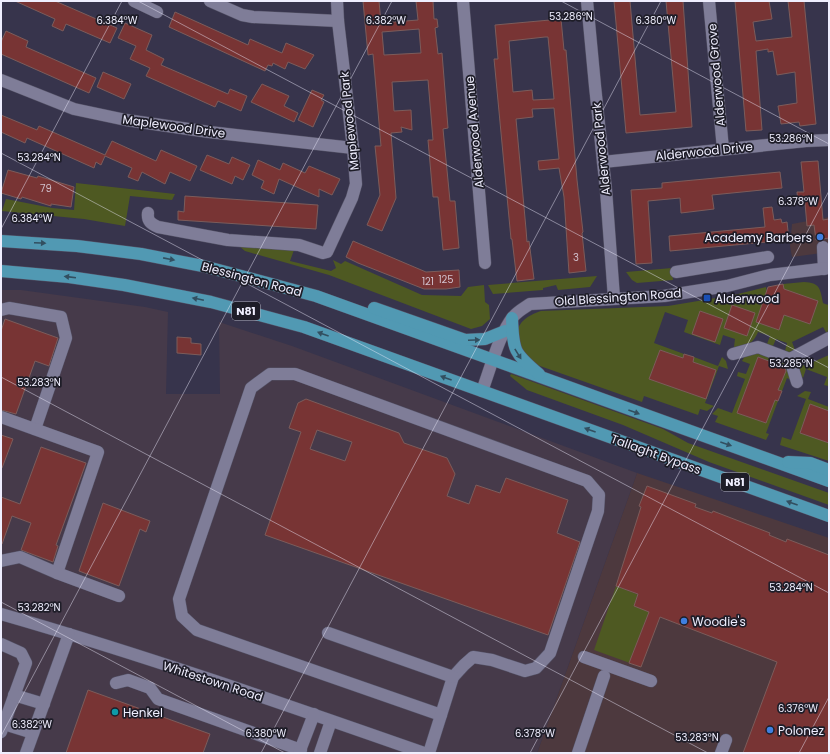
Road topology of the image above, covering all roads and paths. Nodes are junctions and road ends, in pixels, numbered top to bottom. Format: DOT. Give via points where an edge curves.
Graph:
graph roads {
  1 [pos="134,1"];
  2 [pos="210,1"];
  3 [pos="337,1"];
  4 [pos="464,1"];
  5 [pos="587,1"];
  6 [pos="709,1"];
  7 [pos="157,12"];
  8 [pos="338,21"];
  9 [pos="1,80"];
  10 [pos="829,140"];
  11 [pos="353,148"];
  12 [pos="723,149"];
  13 [pos="603,162"];
  14 [pos="148,213"];
  15 [pos="1,241"];
  16 [pos="823,247"];
  17 [pos="768,257"];
  18 [pos="485,263"];
  19 [pos="724,265"];
  20 [pos="827,268"];
  21 [pos="1,271"];
  22 [pos="676,272"];
  23 [pos="727,286"];
  24 [pos="316,296"];
  25 [pos="614,298"];
  26 [pos="1,310"];
  27 [pos="512,318"];
  28 [pos="505,331"];
  29 [pos="829,338"];
  30 [pos="733,354"];
  31 [pos="790,359"];
  32 [pos="493,361"];
  33 [pos="545,380"];
  34 [pos="797,382"];
  35 [pos="482,391"];
  36 [pos="1,417"];
  37 [pos="35,429"];
  38 [pos="774,461"];
  39 [pos="829,470"];
  40 [pos="829,481"];
  41 [pos="829,516"];
  42 [pos="1,561"];
  43 [pos="57,573"];
  44 [pos="119,596"];
  45 [pos="1,614"];
  46 [pos="328,633"];
  47 [pos="69,634"];
  48 [pos="1,644"];
  49 [pos="584,657"];
  50 [pos="604,676"];
  51 [pos="453,677"];
  52 [pos="651,682"];
  53 [pos="116,683"];
  54 [pos="14,695"];
  55 [pos="44,704"];
  56 [pos="314,714"];
  57 [pos="441,715"];
  58 [pos="331,721"];
  59 [pos="2,728"];
  60 [pos="33,733"];
  61 [pos="726,740"];
  62 [pos="300,751"];
  63 [pos="26,753"];
  64 [pos="320,753"];
  65 [pos="424,753"];
  66 [pos="429,753"];
  67 [pos="578,753"];
  68 [pos="721,753"];
  1 -- 7 [label="street"];
  2 -- 8 [label="street" via="253,17"];
  3 -- 8 [label="street, Maplewood Park"];
  4 -- 18 [label="street, Alderwood Avenue"];
  5 -- 13 [label="street, Alderwood Park"];
  6 -- 12 [label="street, Alderwood Grove"];
  8 -- 11 [label="street, Maplewood Park"];
  9 -- 11 [label="street, Maplewood Drive" via="74,110 209,132"];
  10 -- 12 [label="street, Alderwood Drive"];
  11 -- 14 [label="street, Maplewood Park" via="355,188 327,252 299,245 228,240 158,227 149,221"];
  12 -- 13 [label="street, Alderwood Drive"];
  13 -- 25 [label="street, Alderwood Park"];
  15 -- 24 [label="main road, Blessington Road, one-way" via="77,246 141,254 203,266"];
  16 -- 20 [label="street"];
  17 -- 19 [label="street"];
  19 -- 22 [label="street"];
  19 -- 23 [label="street"];
  20 -- 23 [label="street, Old Blessington Road" via="770,275"];
  35 -- 21 [label="main road, N81, one-way" via="304,327 211,302 131,286"];
  23 -- 25 [label="street, Old Blessington Road" via="664,296"];
  24 -- 28 [label="main road, one-way" via="361,303 464,340 485,340"];
  24 -- 32 [label="main road, Blessington Road"];
  25 -- 27 [label="street, Old Blessington Road" via="530,304"];
  26 -- 37 [label="street" via="9,308 61,317 66,338"];
  27 -- 28 [label="street, Old Blessington Road"];
  27 -- 33 [label="main road, one-way" via="512,340 516,351 522,360"];
  28 -- 32 [label="street, Old Blessington Road"];
  29 -- 31 [label="street"];
  30 -- 31 [label="street" via="758,347"];
  31 -- 34 [label="street"];
  32 -- 33 [label="main road"];
  32 -- 35 [label="street, Old Blessington Road"];
  33 -- 38 [label="main road, one-way"];
  41 -- 35 [label="main road, Tallaght Bypass / N81, one-way"];
  36 -- 37 [label="street"];
  37 -- 43 [label="street" via="98,452"];
  38 -- 39 [label="main road" via="810,463"];
  38 -- 40 [label="main road"];
  42 -- 43 [label="street" via="20,557"];
  43 -- 44 [label="street"];
  45 -- 47 [label="street, Whitestown Road"];
  46 -- 51 [label="street"];
  47 -- 55 [label="street"];
  47 -- 56 [label="street, Whitestown Road"];
  48 -- 54 [label="street" via="21,653 26,663"];
  49 -- 52 [label="street"];
  50 -- 67 [label="street"];
  51 -- 57 [label="street"];
  51 -- 57 [label="street" via="473,657 492,660 525,671 536,668 550,653 598,511 599,495 587,481 295,374 270,374 251,388 179,599 182,616 197,630"];
  53 -- 62 [label="street" via="128,680 150,688 158,700"];
  54 -- 55 [label="street"];
  54 -- 59 [label="street"];
  55 -- 60 [label="street"];
  56 -- 58 [label="street, Whitestown Road"];
  56 -- 62 [label="street"];
  57 -- 66 [label="street"];
  58 -- 64 [label="street"];
  58 -- 65 [label="street, Whitestown Road"];
  59 -- 60 [label="street"];
  60 -- 63 [label="street"];
  61 -- 68 [label="street"];
}
